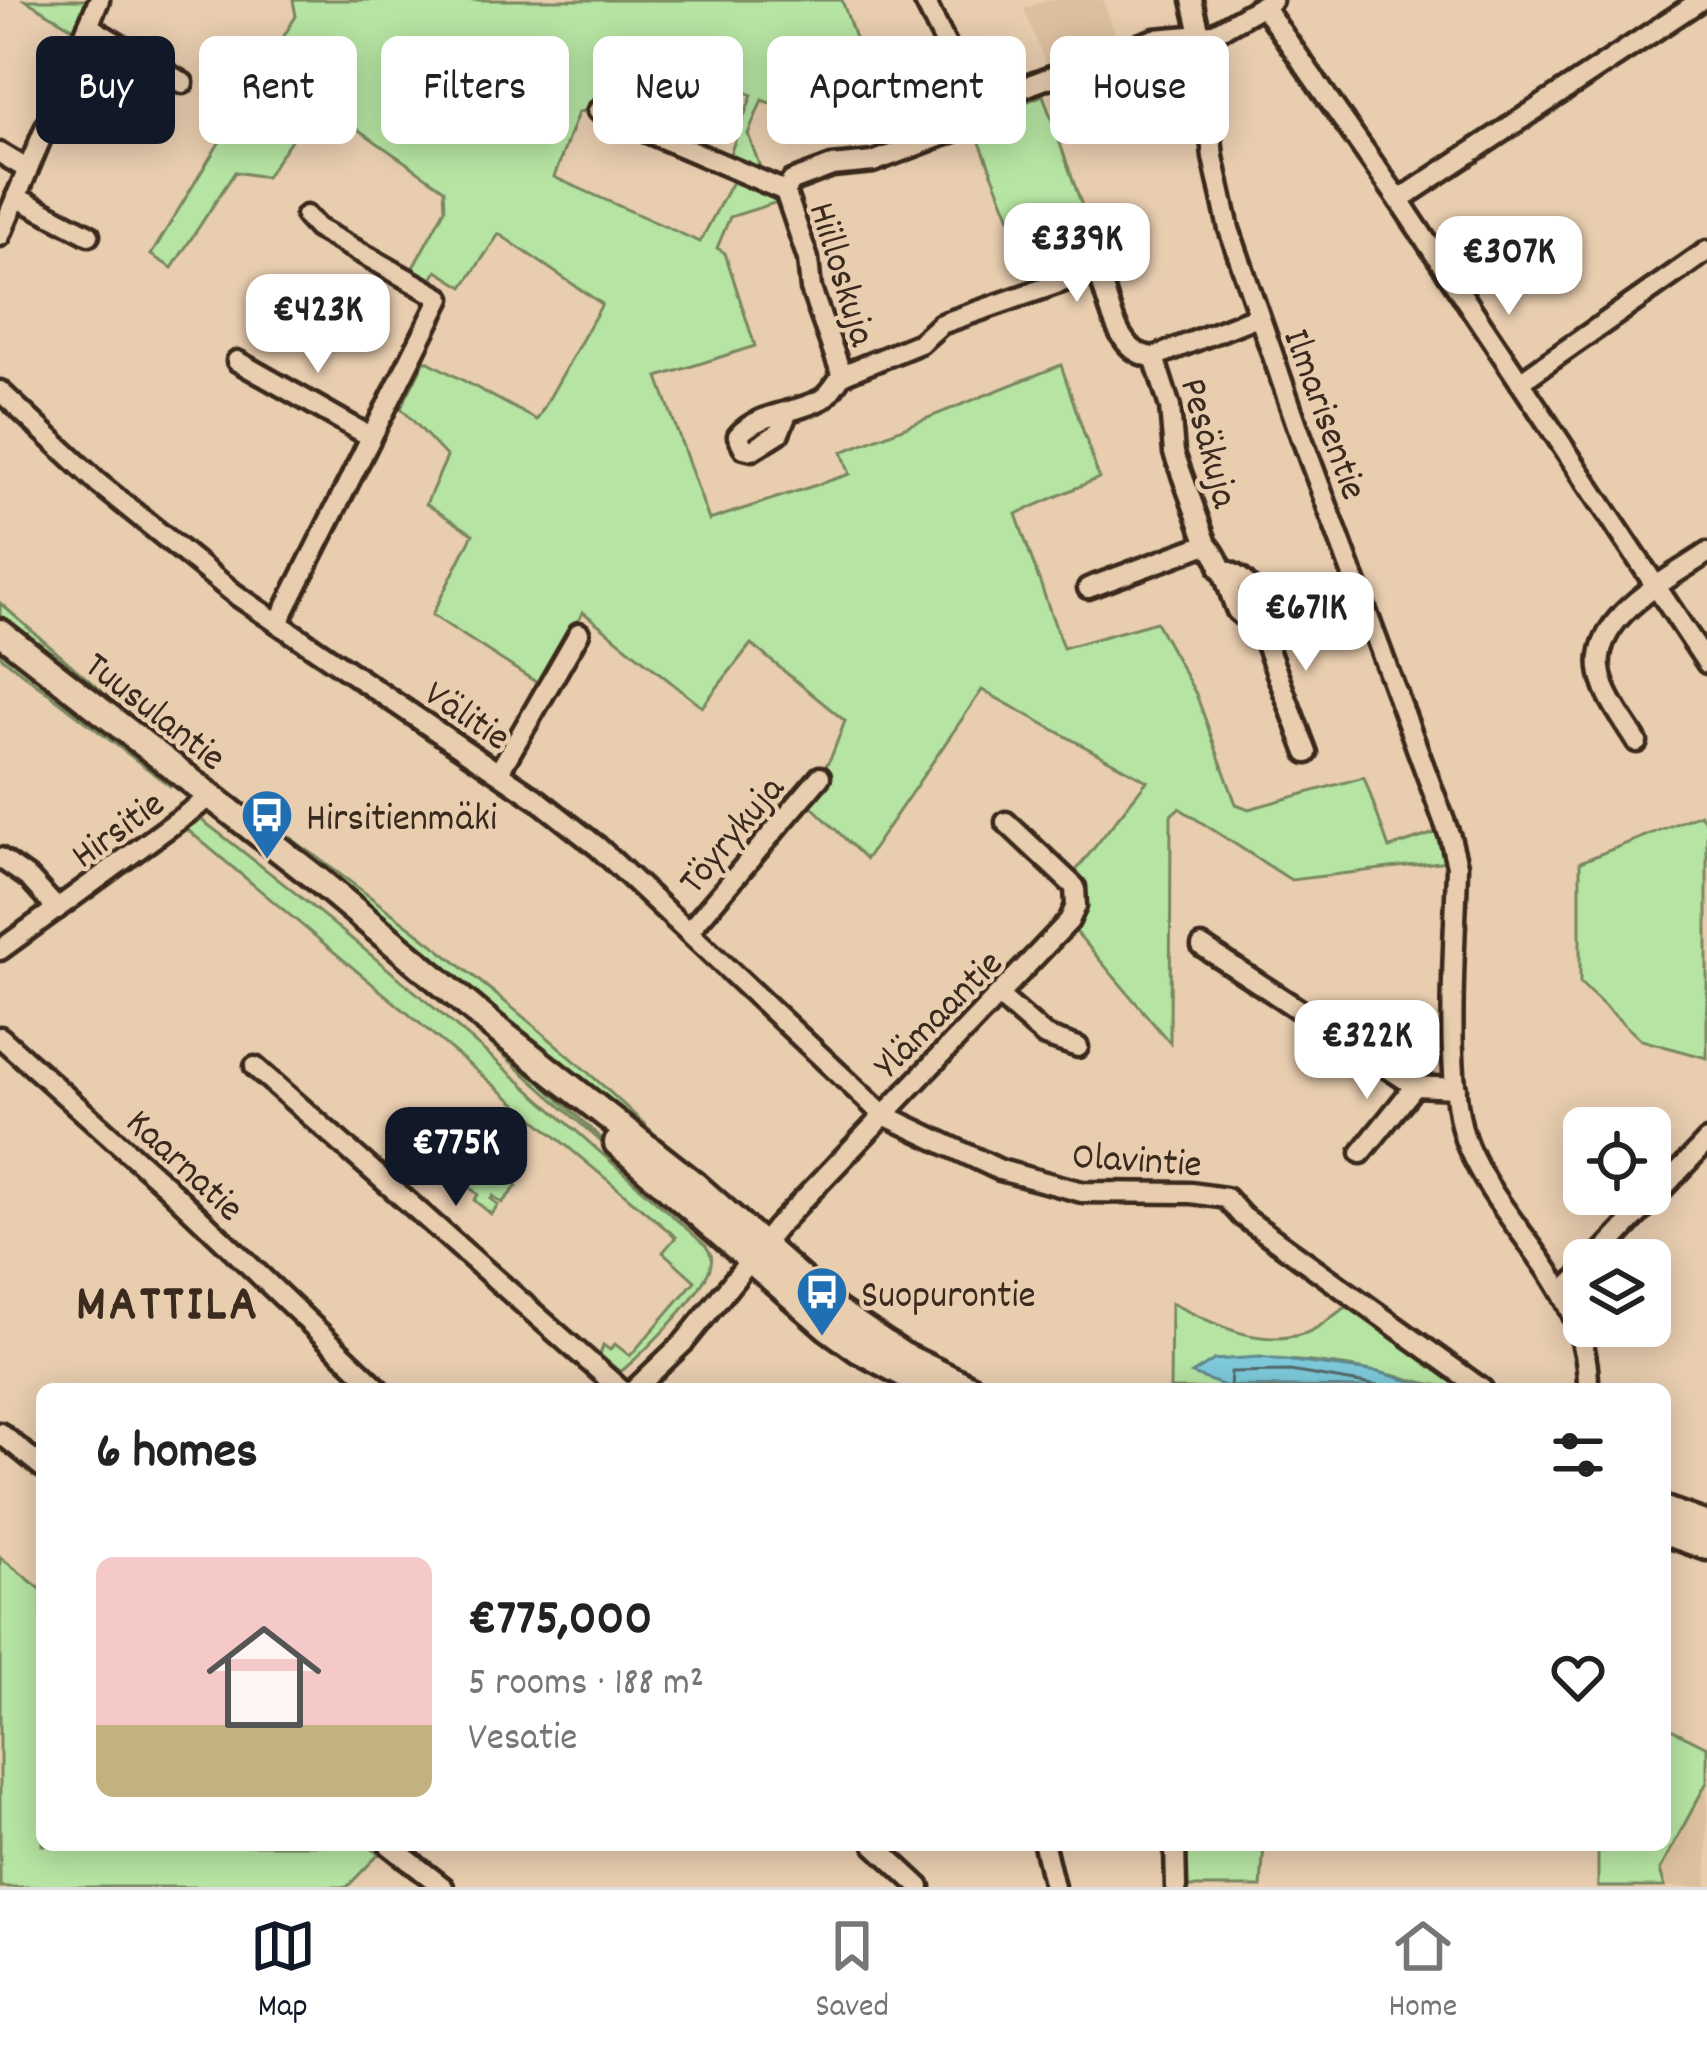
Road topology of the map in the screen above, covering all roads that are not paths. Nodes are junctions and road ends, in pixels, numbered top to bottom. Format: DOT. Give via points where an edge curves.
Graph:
graph roads {
  1 [pos="99,0"];
  2 [pos="924,0"];
  3 [pos="1192,0"];
  4 [pos="1202,0"];
  5 [pos="1701,0"];
  6 [pos="1268,3"];
  7 [pos="88,26"];
  8 [pos="1200,34"];
  9 [pos="942,36"];
  10 [pos="183,83"];
  11 [pos="1026,87"];
  12 [pos="676,144"];
  13 [pos="920,144"];
  14 [pos="0,153"];
  15 [pos="27,169"];
  16 [pos="784,190"];
  17 [pos="16,196"];
  18 [pos="1399,200"];
  19 [pos="306,216"];
  20 [pos="89,235"];
  21 [pos="0,236"];
  22 [pos="1707,251"];
  23 [pos="1258,316"];
  24 [pos="1154,356"];
  25 [pos="237,361"];
  26 [pos="842,375"];
  27 [pos="1520,382"];
  28 [pos="0,391"];
  29 [pos="788,411"];
  30 [pos="371,437"];
  31 [pos="1207,544"];
  32 [pos="1707,553"];
  33 [pos="1088,588"];
  34 [pos="1656,589"];
  35 [pos="278,623"];
  36 [pos="0,632"];
  37 [pos="579,632"];
  38 [pos="1707,663"];
  39 [pos="1637,742"];
  40 [pos="1307,753"];
  41 [pos="499,772"];
  42 [pos="820,777"];
  43 [pos="210,797"];
  44 [pos="1006,822"];
  45 [pos="0,858"];
  46 [pos="57,909"];
  47 [pos="689,931"];
  48 [pos="1202,946"];
  49 [pos="0,950"];
  50 [pos="999,996"];
  51 [pos="0,1037"];
  52 [pos="1078,1047"];
  53 [pos="255,1067"];
  54 [pos="1415,1086"];
  55 [pos="1456,1088"];
  56 [pos="882,1114"];
  57 [pos="1707,1141"];
  58 [pos="1360,1153"];
  59 [pos="1615,1239"];
  60 [pos="757,1253"];
  61 [pos="1563,1290"];
  62 [pos="1583,1347"];
  63 [pos="373,1383"];
  64 [pos="613,1383"];
  65 [pos="641,1383"];
  66 [pos="920,1383"];
  67 [pos="958,1383"];
  68 [pos="1474,1383"];
  69 [pos="1587,1383"];
  70 [pos="0,1433"];
  71 [pos="36,1462"];
  72 [pos="1671,1512"];
  73 [pos="1707,1525"];
  74 [pos="1671,1534"];
  75 [pos="1707,1547"];
  76 [pos="396,1851"];
  77 [pos="881,1851"];
  78 [pos="1045,1851"];
  79 [pos="1175,1851"];
  80 [pos="443,1887"];
  81 [pos="920,1887"];
  82 [pos="1054,1887"];
  83 [pos="1175,1887"];
  1 -- 7 [label="street"];
  2 -- 9 [label="street"];
  3 -- 8 [label="street, Ilmarisentie"];
  4 -- 8 [label="street, Ilmarisentie"];
  5 -- 18 [label="street"];
  6 -- 8 [label="street"];
  6 -- 18 [label="street"];
  7 -- 10 [label="street"];
  7 -- 15 [label="street"];
  8 -- 11 [label="street" via="1155,39"];
  8 -- 23 [label="street, Ilmarisentie" via="1213,157"];
  12 -- 16 [label="street"];
  13 -- 16 [label="street" via="832,166"];
  14 -- 15 [label="street"];
  15 -- 17 [label="street"];
  16 -- 26 [label="street, Hiilloskuja"];
  17 -- 20 [label="street"];
  17 -- 21 [label="street"];
  18 -- 27 [label="street"];
  19 -- 30 [label="street" via="444,290"];
  22 -- 27 [label="street"];
  23 -- 24 [label="street"];
  23 -- 55 [label="street, Ilmarisentie" via="1450,837"];
  24 -- 26 [label="street" via="1127,349 1095,273 941,324 920,344"];
  24 -- 31 [label="street, Pesäkuja" via="1174,453"];
  25 -- 30 [label="street"];
  26 -- 29 [label="street" via="826,397"];
  27 -- 34 [label="street"];
  28 -- 35 [label="street, Välitie" via="113,495"];
  30 -- 35 [label="street"];
  31 -- 33 [label="street, Pesäkuja"];
  31 -- 40 [label="street, Pesäkuja" via="1237,611 1255,615"];
  32 -- 34 [label="street"];
  34 -- 38 [label="street"];
  34 -- 39 [label="street" via="1606,633 1598,656 1601,681"];
  35 -- 41 [label="street, Välitie"];
  36 -- 43 [label="main road, Tuusulantie"];
  37 -- 41 [label="street"];
  41 -- 47 [label="street, Välitie" via="598,847"];
  42 -- 47 [label="street, Töyrykuja"];
  43 -- 46 [label="street, Hirsitie"];
  43 -- 60 [label="main road, Tuusulantie"];
  44 -- 50 [label="street, Ylämaantie" via="1075,887 1076,906"];
  45 -- 46 [label="street"];
  46 -- 49 [label="street, Hirsitie"];
  47 -- 56 [label="street, Välitie"];
  48 -- 54 [label="street"];
  50 -- 52 [label="street" via="1045,1036"];
  50 -- 56 [label="street, Ylämaantie"];
  51 -- 63 [label="street, Kaarnatie"];
  53 -- 64 [label="street"];
  54 -- 55 [label="street"];
  54 -- 58 [label="street"];
  55 -- 61 [label="street, Ilmarisentie" via="1468,1147"];
  56 -- 60 [label="street, Ylämaantie"];
  56 -- 68 [label="street, Olavintie" via="1000,1170 1082,1192 1226,1198"];
  57 -- 59 [label="street"];
  60 -- 65 [label="street"];
  60 -- 66 [label="main road, Tuusulantie" via="843,1339"];
  60 -- 67 [label="main road, Tuusulantie" via="869,1335"];
  62 -- 69 [label="street, Ilmarisentie"];
  70 -- 71 [label="street"];
  72 -- 73 [label="main road"];
  74 -- 75 [label="main road"];
  76 -- 80 [label="street"];
  77 -- 81 [label="street"];
  78 -- 82 [label="street"];
  79 -- 83 [label="street"];
}
